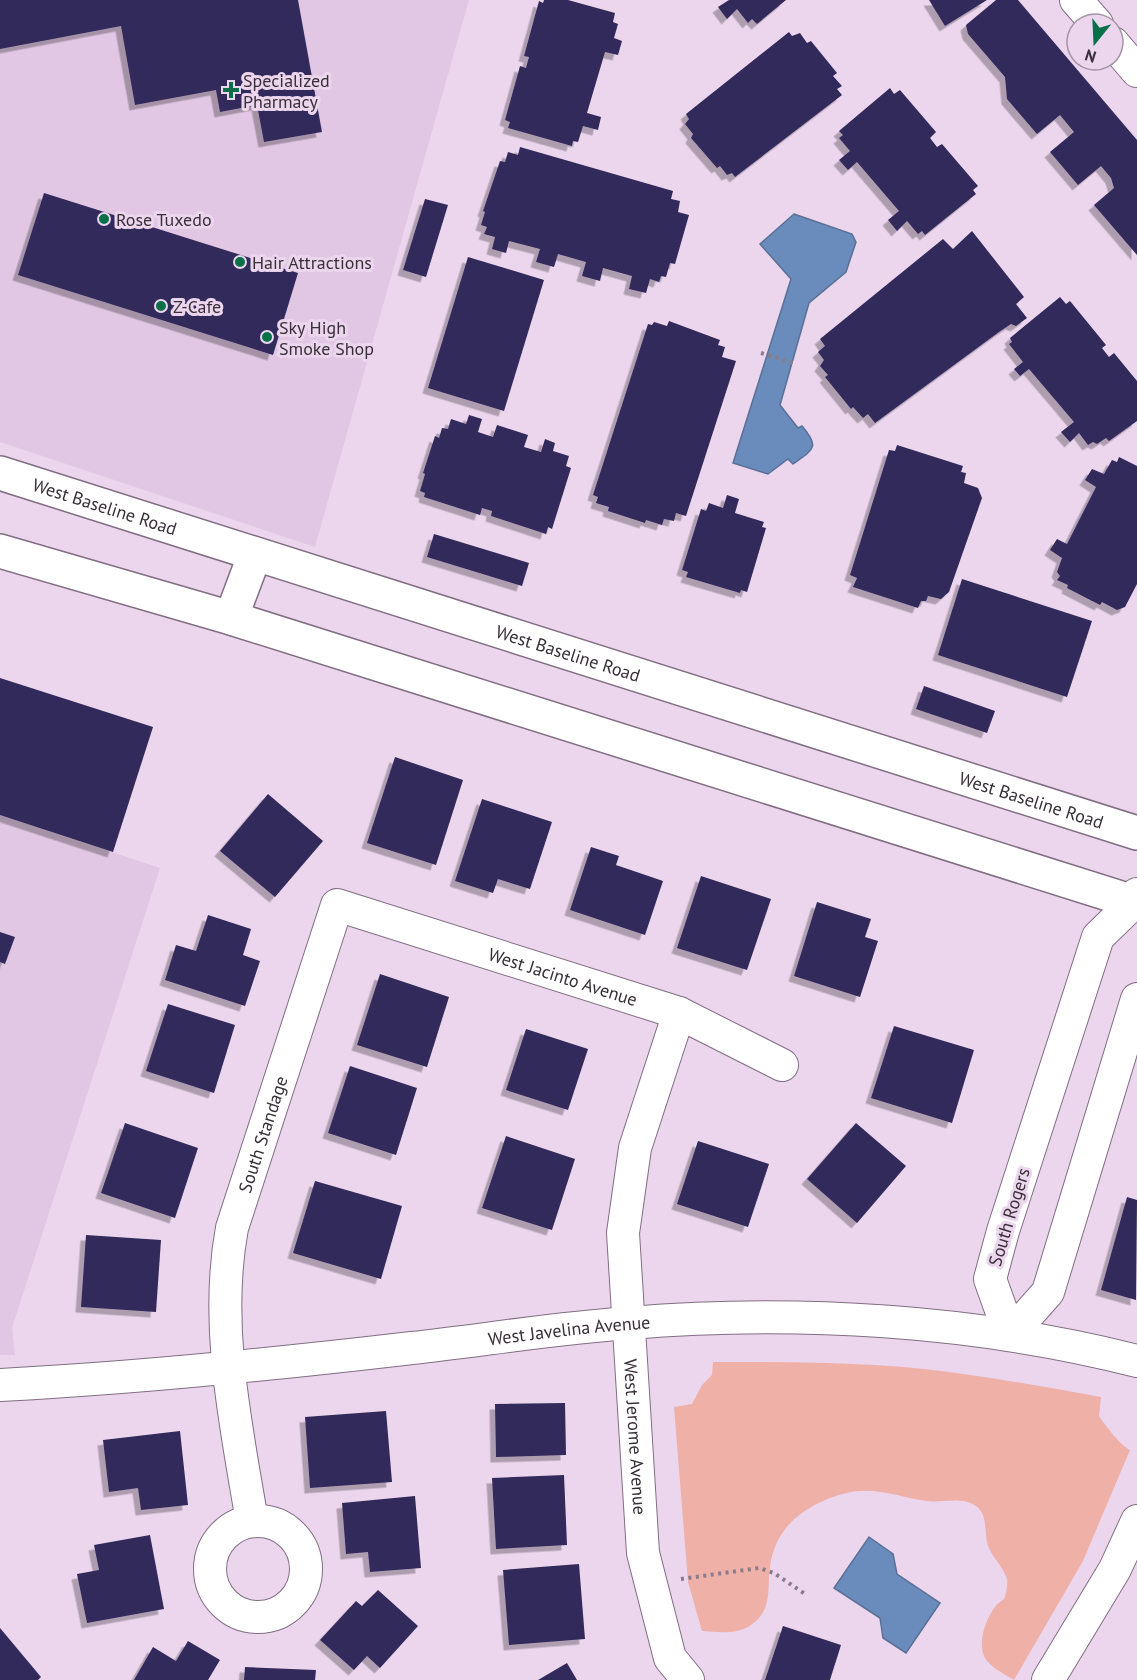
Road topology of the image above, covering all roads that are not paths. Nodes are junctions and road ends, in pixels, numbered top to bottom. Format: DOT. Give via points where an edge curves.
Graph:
graph roads {
  1 [pos="1076,0"];
  2 [pos="1086,12"];
  3 [pos="1125,57"];
  4 [pos="1137,71"];
  5 [pos="0,473"];
  6 [pos="0,551"];
  7 [pos="255,554"];
  8 [pos="231,618"];
  9 [pos="1137,833"];
  10 [pos="1136,903"];
  11 [pos="337,906"];
  12 [pos="1137,999"];
  13 [pos="680,1013"];
  14 [pos="782,1065"];
  15 [pos="629,1323"];
  16 [pos="1010,1335"];
  17 [pos="1137,1361"];
  18 [pos="228,1368"];
  19 [pos="0,1385"];
  20 [pos="252,1521"];
  21 [pos="1137,1521"];
  22 [pos="688,1680"];
  23 [pos="1048,1680"];
  1 -- 2 [label="street"];
  3 -- 4 [label="street"];
  5 -- 7 [label="main road, West Baseline Road"];
  6 -- 8 [label="main road"];
  7 -- 8 [label="main road"];
  7 -- 9 [label="main road, West Baseline Road"];
  8 -- 10 [label="main road"];
  10 -- 16 [label="street, South Rogers" via="1098,937 1003,1231 990,1279"];
  11 -- 13 [label="street, West Jacinto Avenue"];
  11 -- 18 [label="street, South Standage" via="232,1228 226,1263"];
  12 -- 16 [label="street" via="1048,1292"];
  13 -- 14 [label="street, West Jacinto Avenue"];
  13 -- 15 [label="street, West Jerome Avenue" via="635,1149 623,1233"];
  15 -- 16 [label="street, West Javelina Avenue" via="765,1318 886,1323"];
  15 -- 18 [label="street, West Javelina Avenue"];
  15 -- 22 [label="street, West Jerome Avenue" via="643,1553 670,1658"];
  16 -- 17 [label="street, West Javelina Avenue"];
  18 -- 19 [label="street, West Javelina Avenue"];
  18 -- 20 [label="street, South Standage"];
  21 -- 23 [label="street" via="1115,1569"];
}
